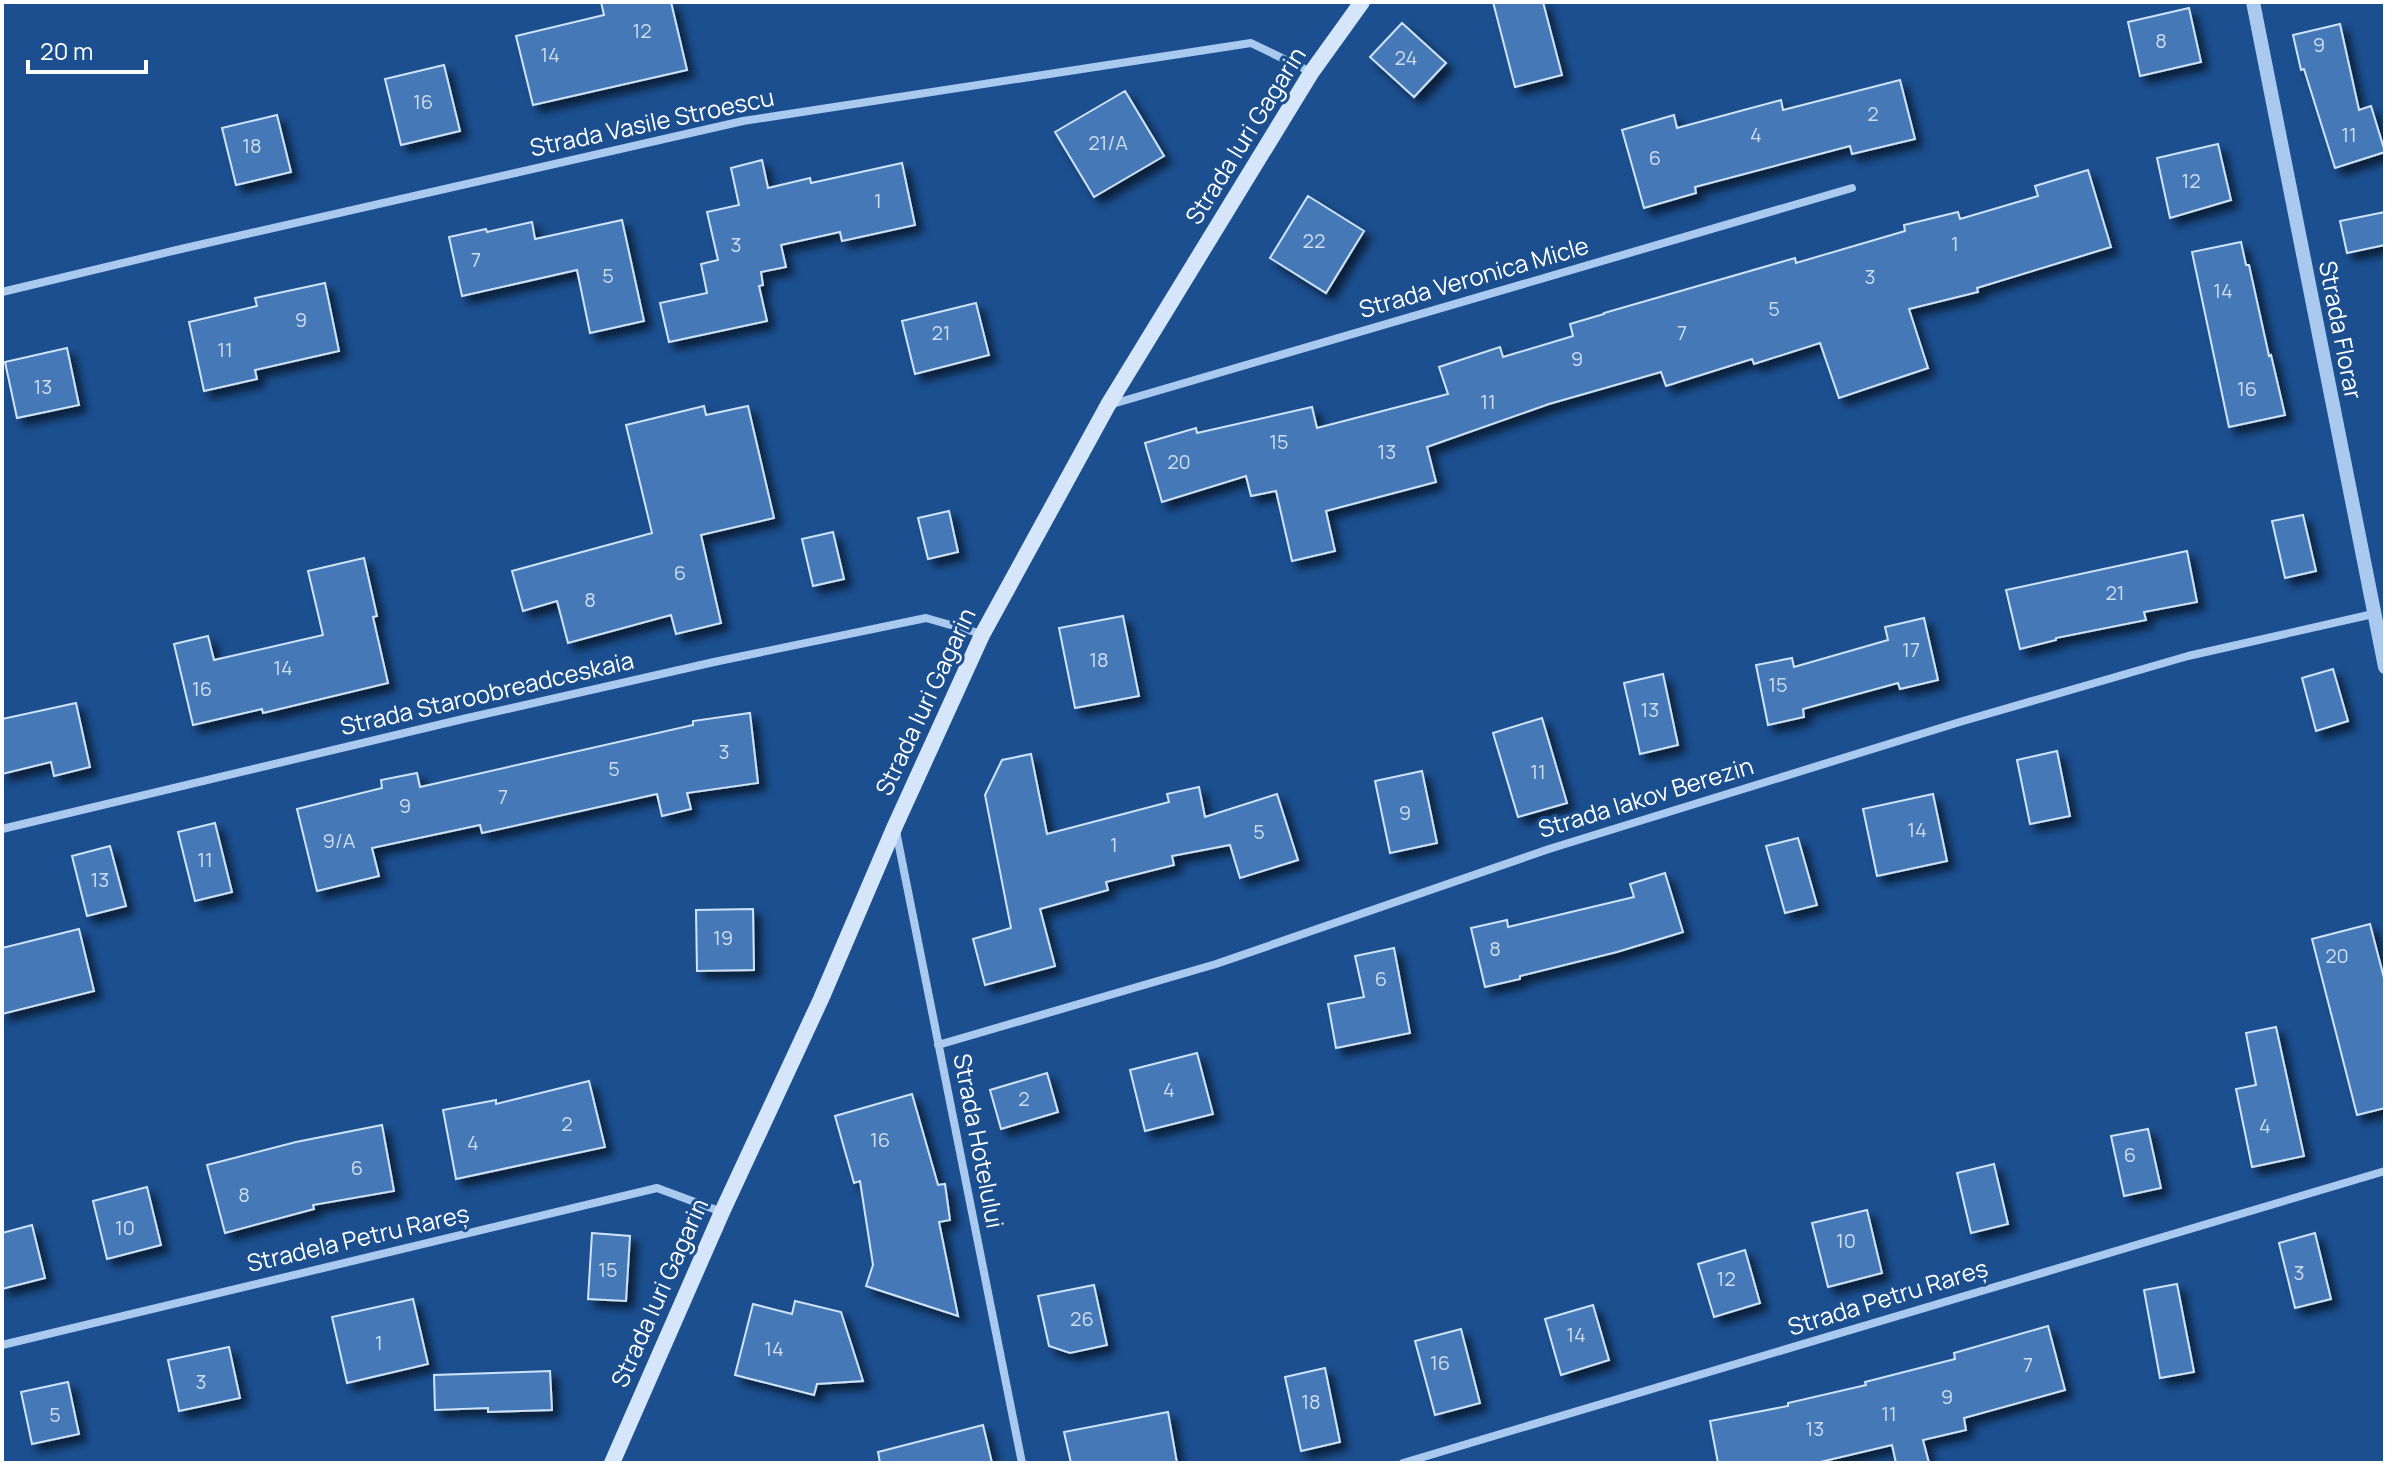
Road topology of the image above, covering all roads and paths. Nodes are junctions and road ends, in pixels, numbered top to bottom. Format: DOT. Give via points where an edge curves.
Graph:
graph roads {
  1 [pos="1362,2"];
  2 [pos="2253,2"];
  3 [pos="1311,73"];
  4 [pos="1852,188"];
  5 [pos="2,292"];
  6 [pos="1108,405"];
  7 [pos="2373,614"];
  8 [pos="982,635"];
  9 [pos="2385,667"];
  10 [pos="895,826"];
  11 [pos="2,829"];
  12 [pos="938,1045"];
  13 [pos="2385,1171"];
  14 [pos="722,1212"];
  15 [pos="2,1345"];
  16 [pos="612,1463"];
  17 [pos="1022,1463"];
  18 [pos="1403,1463"];
  1 -- 3 [label="main road, Strada Iuri Gagarin"];
  2 -- 7 [label="street, Strada Florar"];
  3 -- 5 [label="street, Strada Vasile Stroescu" via="1251,43 743,121"];
  3 -- 6 [label="main road, Strada Iuri Gagarin"];
  4 -- 6 [label="street, Strada Veronica Micle"];
  6 -- 8 [label="main road, Strada Iuri Gagarin"];
  7 -- 9 [label="street, Strada Florar"];
  7 -- 12 [label="street, Strada Iakov Berezin" via="2188,656 1963,721 1549,849 1216,964"];
  8 -- 10 [label="main road, Strada Iuri Gagarin"];
  8 -- 11 [label="street, Strada Staroobreadceskaia" via="926,618 910,621 478,715"];
  10 -- 12 [label="street, Strada Hotelului"];
  10 -- 14 [label="main road, Strada Iuri Gagarin"];
  12 -- 17 [label="street, Strada Hotelului"];
  13 -- 18 [label="street, Strada Petru Rareș"];
  14 -- 15 [label="street, Stradela Petru Rareș" via="657,1188"];
  14 -- 16 [label="main road, Strada Iuri Gagarin"];
}
